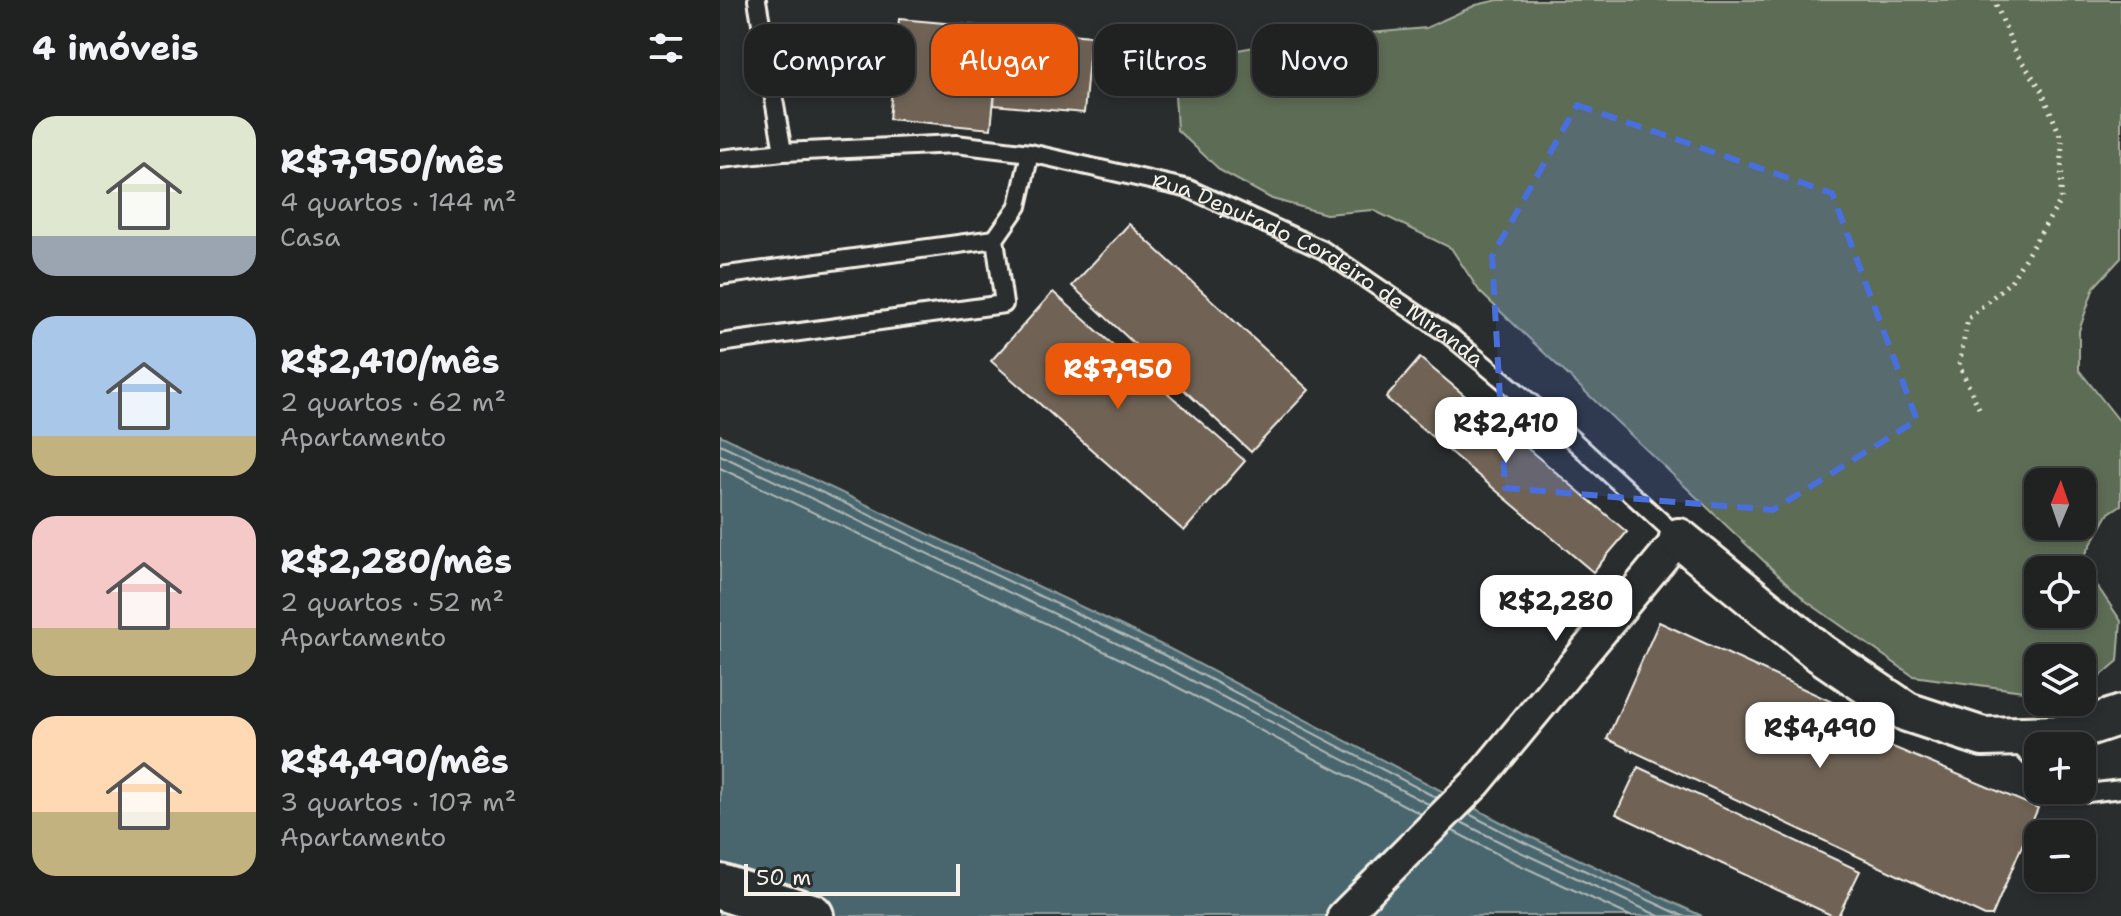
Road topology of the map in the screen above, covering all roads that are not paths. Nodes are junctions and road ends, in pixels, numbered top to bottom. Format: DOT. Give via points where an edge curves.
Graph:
graph roads {
  1 [pos="757,0"];
  2 [pos="783,152"];
  3 [pos="1030,153"];
  4 [pos="720,159"];
  5 [pos="995,239"];
  6 [pos="720,276"];
  7 [pos="720,343"];
  8 [pos="1679,538"];
  9 [pos="2121,715"];
  10 [pos="2010,736"];
  11 [pos="2024,750"];
  12 [pos="2121,789"];
  13 [pos="2096,792"];
  14 [pos="720,887"];
  15 [pos="811,916"];
  16 [pos="1343,916"];
  1 -- 2 [label="lane"];
  2 -- 3 [label="lane, Rua Deputado Cordeiro de Miranda" via="956,144"];
  2 -- 4 [label="lane, Rua Deputado Cordeiro de Miranda"];
  3 -- 5 [label="lane" via="1018,206"];
  3 -- 8 [label="lane, Rua Deputado Cordeiro de Miranda" via="1189,189 1323,250 1450,336"];
  5 -- 6 [label="lane"];
  5 -- 7 [label="lane" via="1004,304"];
  8 -- 10 [label="street, Rua Deputado Cordeiro de Miranda" via="1820,653 1907,712 1983,737"];
  8 -- 16 [label="street" via="1476,783"];
  9 -- 10 [label="street, Rua Deputado Cordeiro de Miranda" via="2061,735"];
  10 -- 11 [label="lane"];
  12 -- 13 [label="lane"];
  14 -- 15 [label="highway"];
}
